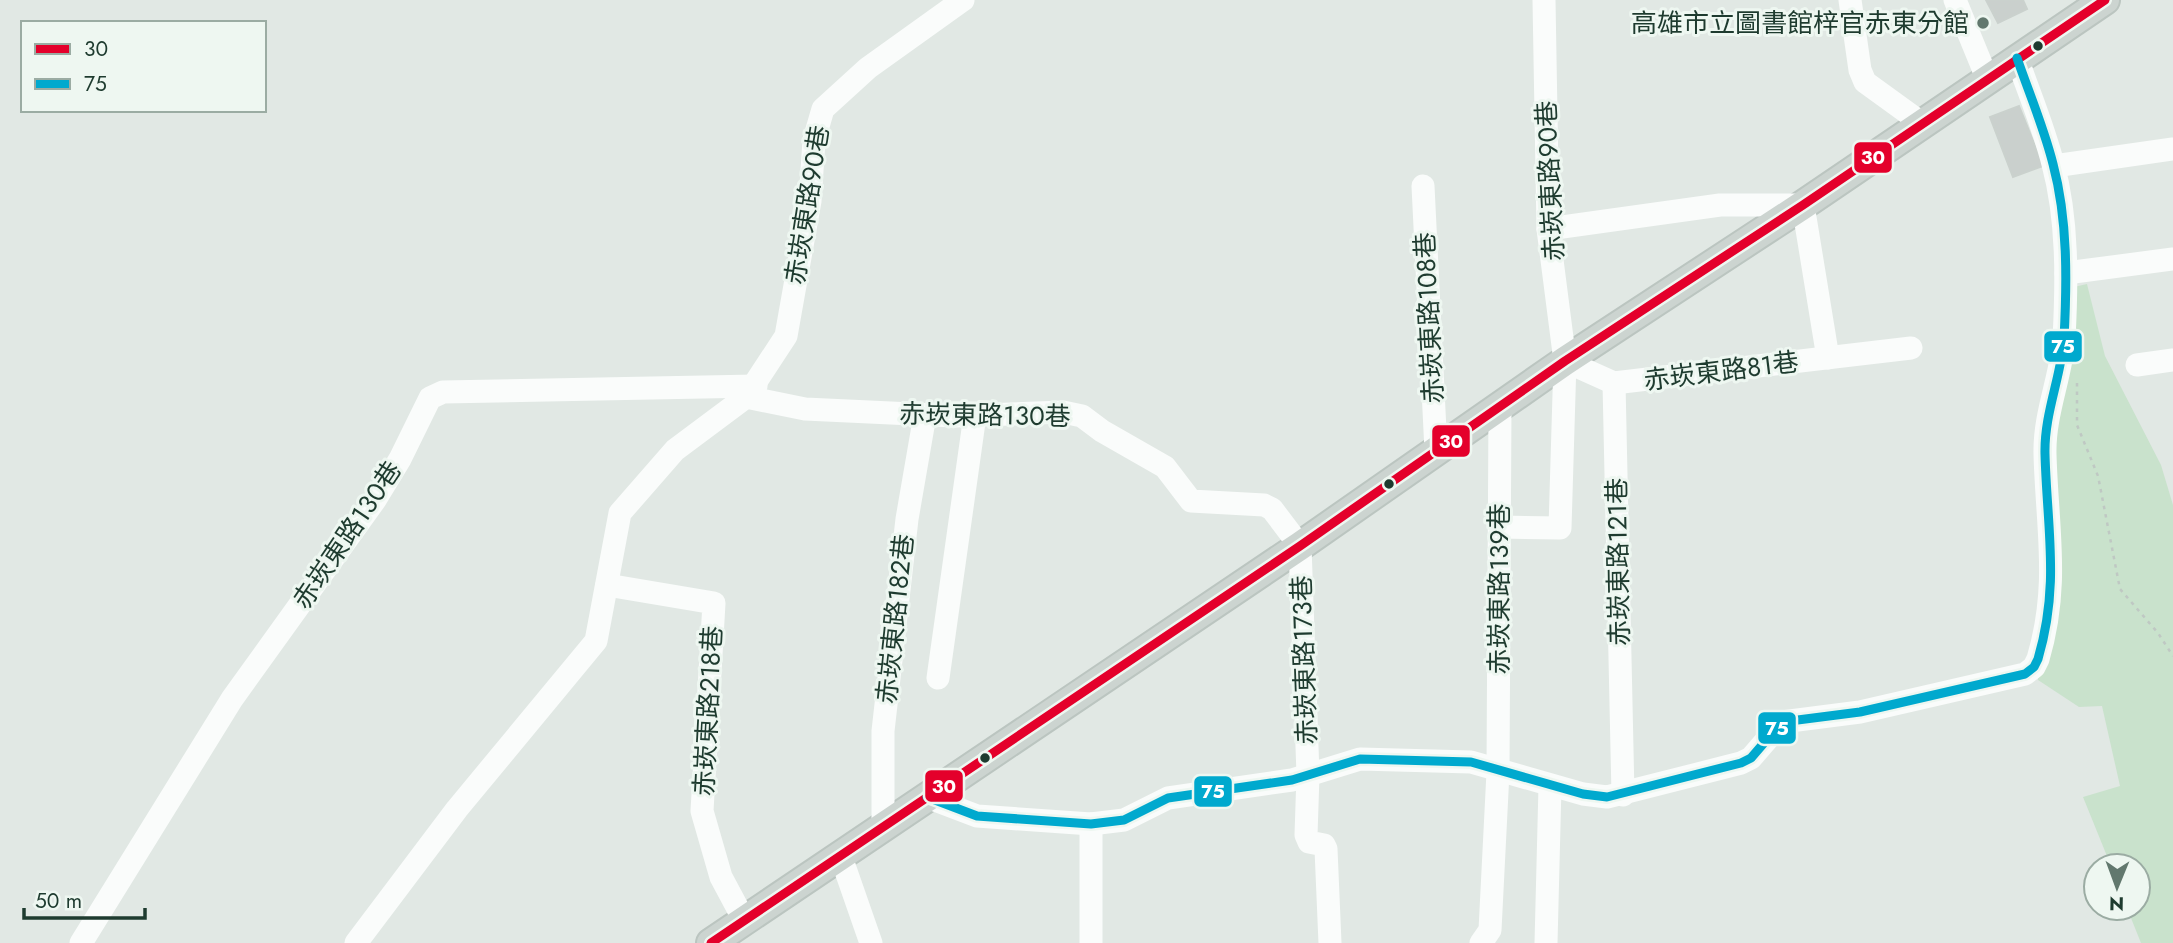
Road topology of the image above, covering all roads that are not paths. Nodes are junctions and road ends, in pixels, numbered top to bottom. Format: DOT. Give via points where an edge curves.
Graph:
graph roads {
  1 [pos="963,0"];
  2 [pos="1544,0"];
  3 [pos="1850,0"];
  4 [pos="1955,0"];
  5 [pos="2105,0"];
  6 [pos="2017,58"];
  7 [pos="1987,78"];
  8 [pos="1923,124"];
  9 [pos="2173,149"];
  10 [pos="2054,166"];
  11 [pos="1423,186"];
  12 [pos="1803,205"];
  13 [pos="1548,229"];
  14 [pos="2173,259"];
  15 [pos="2066,273"];
  16 [pos="1911,348"];
  17 [pos="1828,358"];
  18 [pos="2173,360"];
  19 [pos="1564,361"];
  20 [pos="2137,365"];
  21 [pos="1614,383"];
  22 [pos="751,392"];
  23 [pos="1500,406"];
  24 [pos="925,415"];
  25 [pos="975,415"];
  26 [pos="1436,451"];
  27 [pos="1500,527"];
  28 [pos="1300,546"];
  29 [pos="607,585"];
  30 [pos="938,678"];
  31 [pos="1498,772"];
  32 [pos="1308,775"];
  33 [pos="1550,786"];
  34 [pos="1623,794"];
  35 [pos="927,797"];
  36 [pos="1091,824"];
  37 [pos="883,825"];
  38 [pos="840,854"];
  39 [pos="730,934"];
  40 [pos="81,943"];
  41 [pos="356,943"];
  42 [pos="871,943"];
  43 [pos="1091,943"];
  44 [pos="1329,943"];
  45 [pos="1481,943"];
  46 [pos="1546,943"];
  1 -- 22 [label="street, 赤崁東路90巷" via="868,68 823,109 814,140 810,201 786,336"];
  2 -- 13 [label="street, 赤崁東路90巷"];
  3 -- 8 [label="street" via="1865,82"];
  4 -- 7 [label="street"];
  5 -- 6 [label="main road"];
  6 -- 7 [label="main road"];
  6 -- 10 [label="street"];
  7 -- 8 [label="main road"];
  8 -- 12 [label="main road"];
  9 -- 10 [label="street"];
  10 -- 15 [label="street"];
  11 -- 26 [label="street, 赤崁東路108巷"];
  12 -- 13 [label="street" via="1720,205"];
  12 -- 17 [label="street, 赤崁東路81巷"];
  12 -- 19 [label="main road"];
  13 -- 19 [label="street, 赤崁東路90巷"];
  14 -- 15 [label="street"];
  15 -- 34 [label="street" via="2063,342 2045,451 2053,559 2051,606 2034,667 2006,679 1860,712 1782,722 1751,758 1741,763"];
  16 -- 17 [label="street, 赤崁東路81巷"];
  17 -- 21 [label="street, 赤崁東路81巷"];
  18 -- 20 [label="street"];
  19 -- 21 [label="street"];
  19 -- 23 [label="main road"];
  19 -- 27 [label="street, 赤崁東路90巷" via="1560,528"];
  21 -- 34 [label="street, 赤崁東路121巷"];
  22 -- 24 [label="street, 赤崁東路130巷" via="805,409"];
  22 -- 29 [label="street" via="675,450 620,513"];
  22 -- 40 [label="street, 赤崁東路130巷" via="443,392 430,398 375,500 232,699"];
  23 -- 26 [label="main road"];
  23 -- 27 [label="street, 赤崁東路139巷"];
  24 -- 25 [label="street, 赤崁東路130巷"];
  24 -- 37 [label="street, 赤崁東路182巷" via="907,519 883,731"];
  25 -- 28 [label="street, 赤崁東路130巷" via="1063,412 1082,416 1165,467 1186,499 1264,505"];
  25 -- 30 [label="street, 赤崁東路182巷"];
  26 -- 28 [label="main road"];
  27 -- 31 [label="street, 赤崁東路139巷"];
  28 -- 32 [label="street, 赤崁東路173巷"];
  28 -- 35 [label="main road"];
  29 -- 39 [label="street, 赤崁東路218巷" via="714,603 702,811 721,877"];
  29 -- 41 [label="street" via="596,641 457,809"];
  31 -- 32 [label="street" via="1471,762 1360,759"];
  31 -- 33 [label="street"];
  31 -- 45 [label="street, 赤崁東路139巷" via="1490,930"];
  32 -- 36 [label="street" via="1168,798 1124,820"];
  32 -- 44 [label="street, 赤崁東路173巷" via="1307,839 1326,849"];
  33 -- 34 [label="street" via="1595,797"];
  33 -- 46 [label="street"];
  35 -- 36 [label="street" via="976,816"];
  35 -- 37 [label="main road"];
  36 -- 43 [label="street"];
  37 -- 38 [label="main road"];
  38 -- 39 [label="main road"];
  38 -- 42 [label="street"];
}
